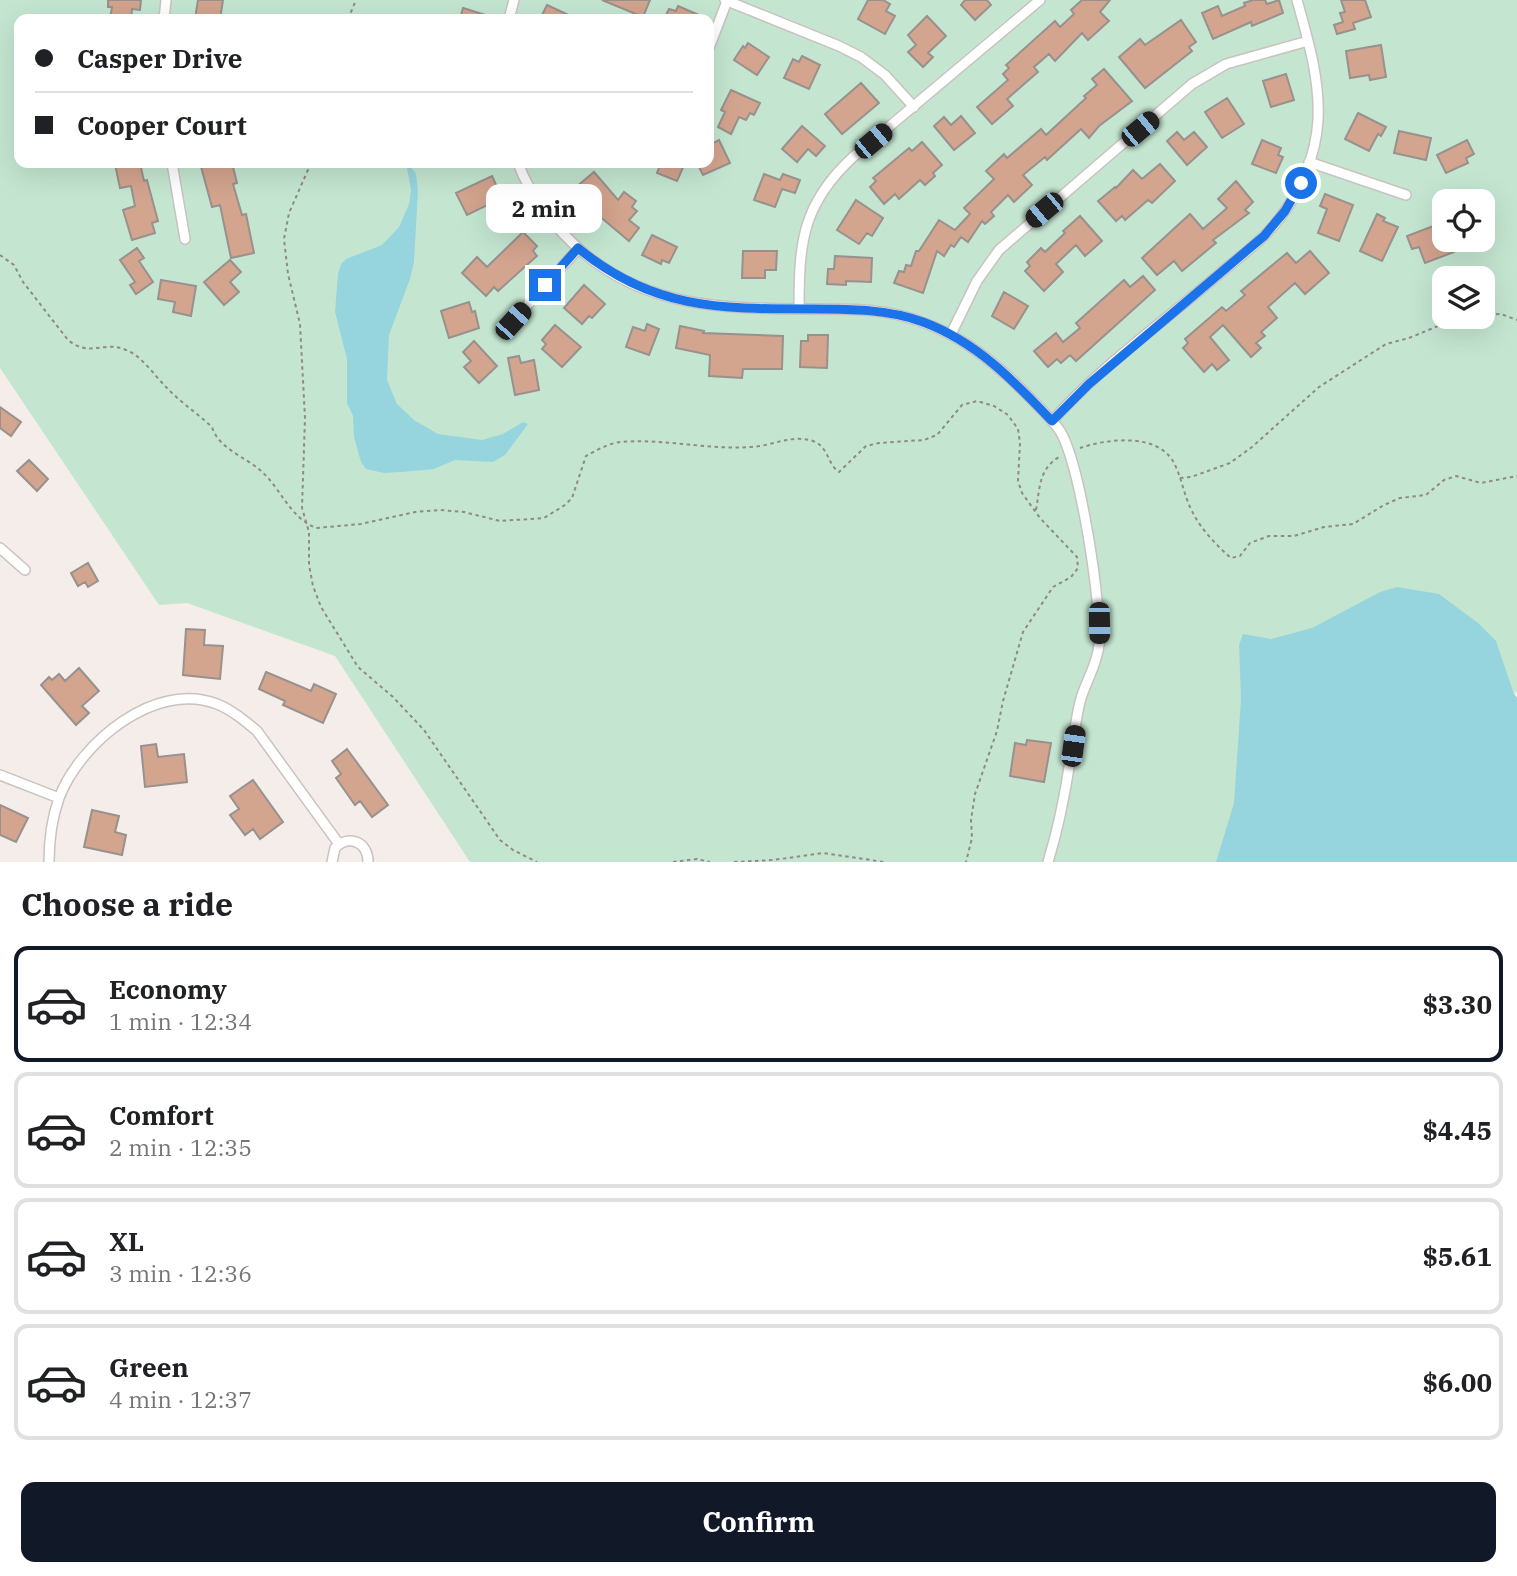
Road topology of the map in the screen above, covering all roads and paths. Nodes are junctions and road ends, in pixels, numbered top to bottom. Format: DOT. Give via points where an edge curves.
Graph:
graph roads {
  1 [pos="726,0"];
  2 [pos="1297,0"];
  3 [pos="1038,1"];
  4 [pos="714,34"];
  5 [pos="1308,41"];
  6 [pos="914,107"];
  7 [pos="1309,162"];
  8 [pos="173,168"];
  9 [pos="309,168"];
  10 [pos="519,168"];
  11 [pos="1406,195"];
  12 [pos="185,239"];
  13 [pos="578,248"];
  14 [pos="0,255"];
  15 [pos="799,309"];
  16 [pos="1495,314"];
  17 [pos="1517,320"];
  18 [pos="513,321"];
  19 [pos="1432,328"];
  20 [pos="951,334"];
  21 [pos="1052,421"];
  22 [pos="1069,452"];
  23 [pos="1517,476"];
  24 [pos="1179,478"];
  25 [pos="1036,511"];
  26 [pos="307,523"];
  27 [pos="0,548"];
  28 [pos="25,569"];
  29 [pos="0,775"];
  30 [pos="59,798"];
  31 [pos="339,844"];
  32 [pos="49,862"];
  33 [pos="332,862"];
  34 [pos="368,862"];
  35 [pos="537,862"];
  36 [pos="673,862"];
  37 [pos="710,862"];
  38 [pos="734,862"];
  39 [pos="884,862"];
  40 [pos="966,862"];
  41 [pos="1048,862"];
  1 -- 4 [label="street"];
  1 -- 6 [label="street" via="861,57"];
  2 -- 5 [label="street"];
  3 -- 6 [label="street"];
  5 -- 7 [label="street" via="1318,109"];
  5 -- 20 [label="street" via="1226,64 1185,90 999,250 977,281"];
  6 -- 15 [label="street" via="853,157 820,195 801,246"];
  7 -- 11 [label="street"];
  7 -- 21 [label="street" via="1291,202 1264,236 1089,384"];
  8 -- 12 [label="street"];
  9 -- 26 [label="path" via="289,213 284,239 300,324 305,418 302,508"];
  10 -- 13 [label="street" via="547,215"];
  13 -- 15 [label="street" via="621,279 666,297 720,307"];
  13 -- 18 [label="street"];
  14 -- 26 [label="path" via="14,265 68,340 88,350 115,347 133,354 212,427 221,442 262,472"];
  15 -- 20 [label="street" via="883,312"];
  16 -- 17 [label="path"];
  19 -- 24 [label="path" via="1386,344 1319,387 1230,463"];
  20 -- 21 [label="street" via="1000,369"];
  21 -- 22 [label="street"];
  22 -- 24 [label="path" via="1100,443 1144,441 1173,461"];
  22 -- 25 [label="path" via="1043,471"];
  22 -- 41 [label="street" via="1095,587 1099,642 1096,664 1079,704"];
  23 -- 24 [label="path" via="1481,484 1456,476 1426,495 1400,498 1353,524 1294,536 1269,536 1231,558 1194,516"];
  25 -- 26 [label="path" via="1018,481 1018,429 1008,415 977,401 962,405 937,435 866,446 839,472 822,446 796,438 737,447 617,442 586,456 572,498 544,518 500,521 440,510 332,528"];
  25 -- 40 [label="path" via="1077,557 1078,568 1071,578 1053,587 1023,632 975,794"];
  26 -- 35 [label="path" via="313,586 347,652 424,730 500,840"];
  27 -- 28 [label="street"];
  29 -- 30 [label="street"];
  30 -- 31 [label="street" via="87,753 122,722 149,707 201,700 228,709 257,731"];
  30 -- 32 [label="street"];
  31 -- 33 [label="street"];
  31 -- 34 [label="street" via="349,840 361,844"];
  36 -- 37 [label="path"];
  38 -- 39 [label="path" via="823,853"];
}
